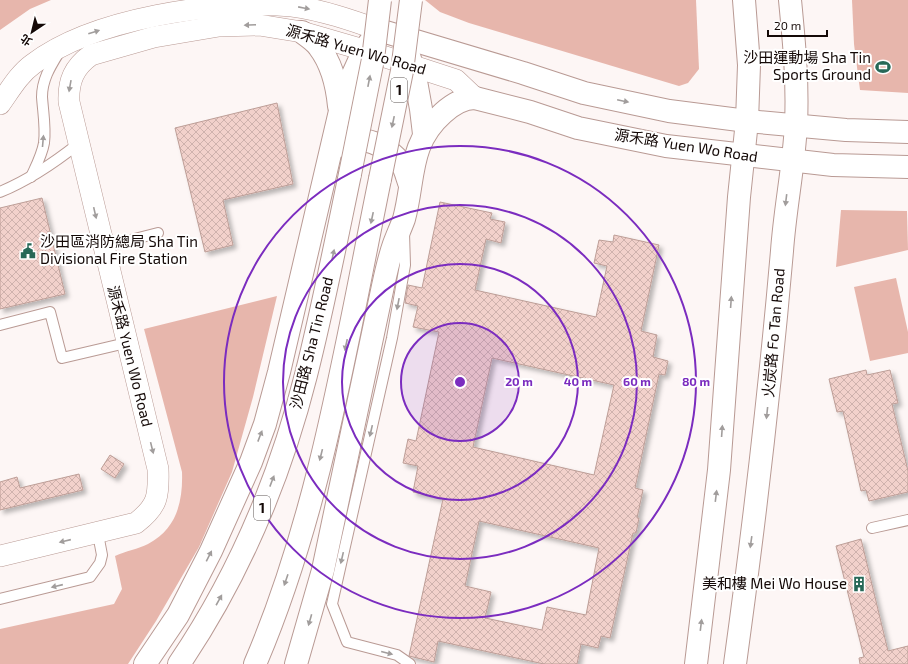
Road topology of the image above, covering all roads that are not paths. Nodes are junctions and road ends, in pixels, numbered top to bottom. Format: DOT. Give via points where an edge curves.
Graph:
graph roads {
  1 [pos="380,0"];
  2 [pos="411,0"];
  3 [pos="744,0"];
  4 [pos="790,0"];
  5 [pos="379,30"];
  6 [pos="302,32"];
  7 [pos="403,37"];
  8 [pos="64,45"];
  9 [pos="364,50"];
  10 [pos="413,66"];
  11 [pos="476,98"];
  12 [pos="0,104"];
  13 [pos="340,112"];
  14 [pos="747,121"];
  15 [pos="796,125"];
  16 [pos="908,132"];
  17 [pos="424,134"];
  18 [pos="78,144"];
  19 [pos="743,155"];
  20 [pos="329,157"];
  21 [pos="791,161"];
  22 [pos="908,167"];
  23 [pos="31,178"];
  24 [pos="410,185"];
  25 [pos="0,192"];
  26 [pos="404,219"];
  27 [pos="158,233"];
  28 [pos="103,247"];
  29 [pos="0,325"];
  30 [pos="126,342"];
  31 [pos="908,520"];
  32 [pos="872,528"];
  33 [pos="98,534"];
  34 [pos="0,556"];
  35 [pos="0,599"];
  36 [pos="145,664"];
  37 [pos="179,664"];
  38 [pos="255,664"];
  39 [pos="296,664"];
  40 [pos="410,664"];
  41 [pos="696,664"];
  42 [pos="734,664"];
  37 -- 1 [label="main road, 沙田路 Sha Tin Road / 1, one-way, bridge" via="230,580 253,531 278,465 306,375 373,59"];
  2 -- 38 [label="main road, 沙田路 Sha Tin Road / 1, one-way, bridge" via="402,71 331,417 292,565"];
  3 -- 14 [label="main road" via="749,65"];
  4 -- 15 [label="main road, 火炭路 Fo Tan Road" via="796,65"];
  5 -- 7 [label="main road, 源禾路 Yuen Wo Road"];
  8 -- 5 [label="street, 源禾路 Yuen Wo Road, one-way" via="82,36 148,17 216,4 236,3 292,6 314,10"];
  5 -- 9 [label="main road"];
  6 -- 9 [label="street, 源禾路 Yuen Wo Road"];
  6 -- 13 [label="main road" via="319,46 330,66 337,86"];
  6 -- 18 [label="street, 源禾路 Yuen Wo Road, one-way" via="259,25 219,26 154,37 91,55 76,70 69,90"];
  7 -- 10 [label="main road"];
  7 -- 14 [label="main road, 源禾路 Yuen Wo Road, one-way" via="584,93 669,111"];
  8 -- 12 [label="street, 源禾路 Yuen Wo Road" via="31,65 17,79"];
  23 -- 8 [label="lane, one-way" via="44,143 44,82 48,69"];
  9 -- 10 [label="street, 源禾路 Yuen Wo Road"];
  9 -- 13 [label="main road" via="354,70"];
  10 -- 11 [label="street, 源禾路 Yuen Wo Road" via="456,80"];
  10 -- 17 [label="main road"];
  11 -- 17 [label="main road" via="463,99 455,104 434,121"];
  11 -- 19 [label="main road, 源禾路 Yuen Wo Road" via="578,128 666,146"];
  13 -- 20 [label="main road"];
  14 -- 15 [label="main road, 源禾路 Yuen Wo Road"];
  14 -- 19 [label="main road"];
  15 -- 16 [label="main road, 源禾路 Yuen Wo Road"];
  15 -- 21 [label="main road, 火炭路 Fo Tan Road"];
  17 -- 24 [label="main road"];
  18 -- 23 [label="lane"];
  18 -- 28 [label="street, 源禾路 Yuen Wo Road, one-way"];
  19 -- 21 [label="main road, 源禾路 Yuen Wo Road"];
  41 -- 19 [label="main road, one-way" via="719,470"];
  20 -- 24 [label="main road" via="340,145 349,140 377,144 393,154 403,166"];
  36 -- 20 [label="main road, one-way" via="178,615 211,551 265,424"];
  21 -- 22 [label="main road, 源禾路 Yuen Wo Road"];
  21 -- 42 [label="main road, 火炭路 Fo Tan Road, one-way" via="755,515"];
  23 -- 25 [label="lane"];
  24 -- 26 [label="main road"];
  26 -- 39 [label="main road, one-way" via="383,286 323,570"];
  26 -- 40 [label="lane, one-way" via="404,273 392,338 332,604 347,642 397,655"];
  27 -- 28 [label="lane"];
  28 -- 30 [label="street, 源禾路 Yuen Wo Road"];
  29 -- 30 [label="lane" via="50,312 62,358"];
  30 -- 33 [label="street, 源禾路 Yuen Wo Road, one-way" via="158,470 156,500 150,512 136,523"];
  31 -- 32 [label="lane"];
  33 -- 34 [label="street, 源禾路 Yuen Wo Road, one-way"];
  33 -- 35 [label="lane, one-way" via="102,555 100,563 90,577"];
}
